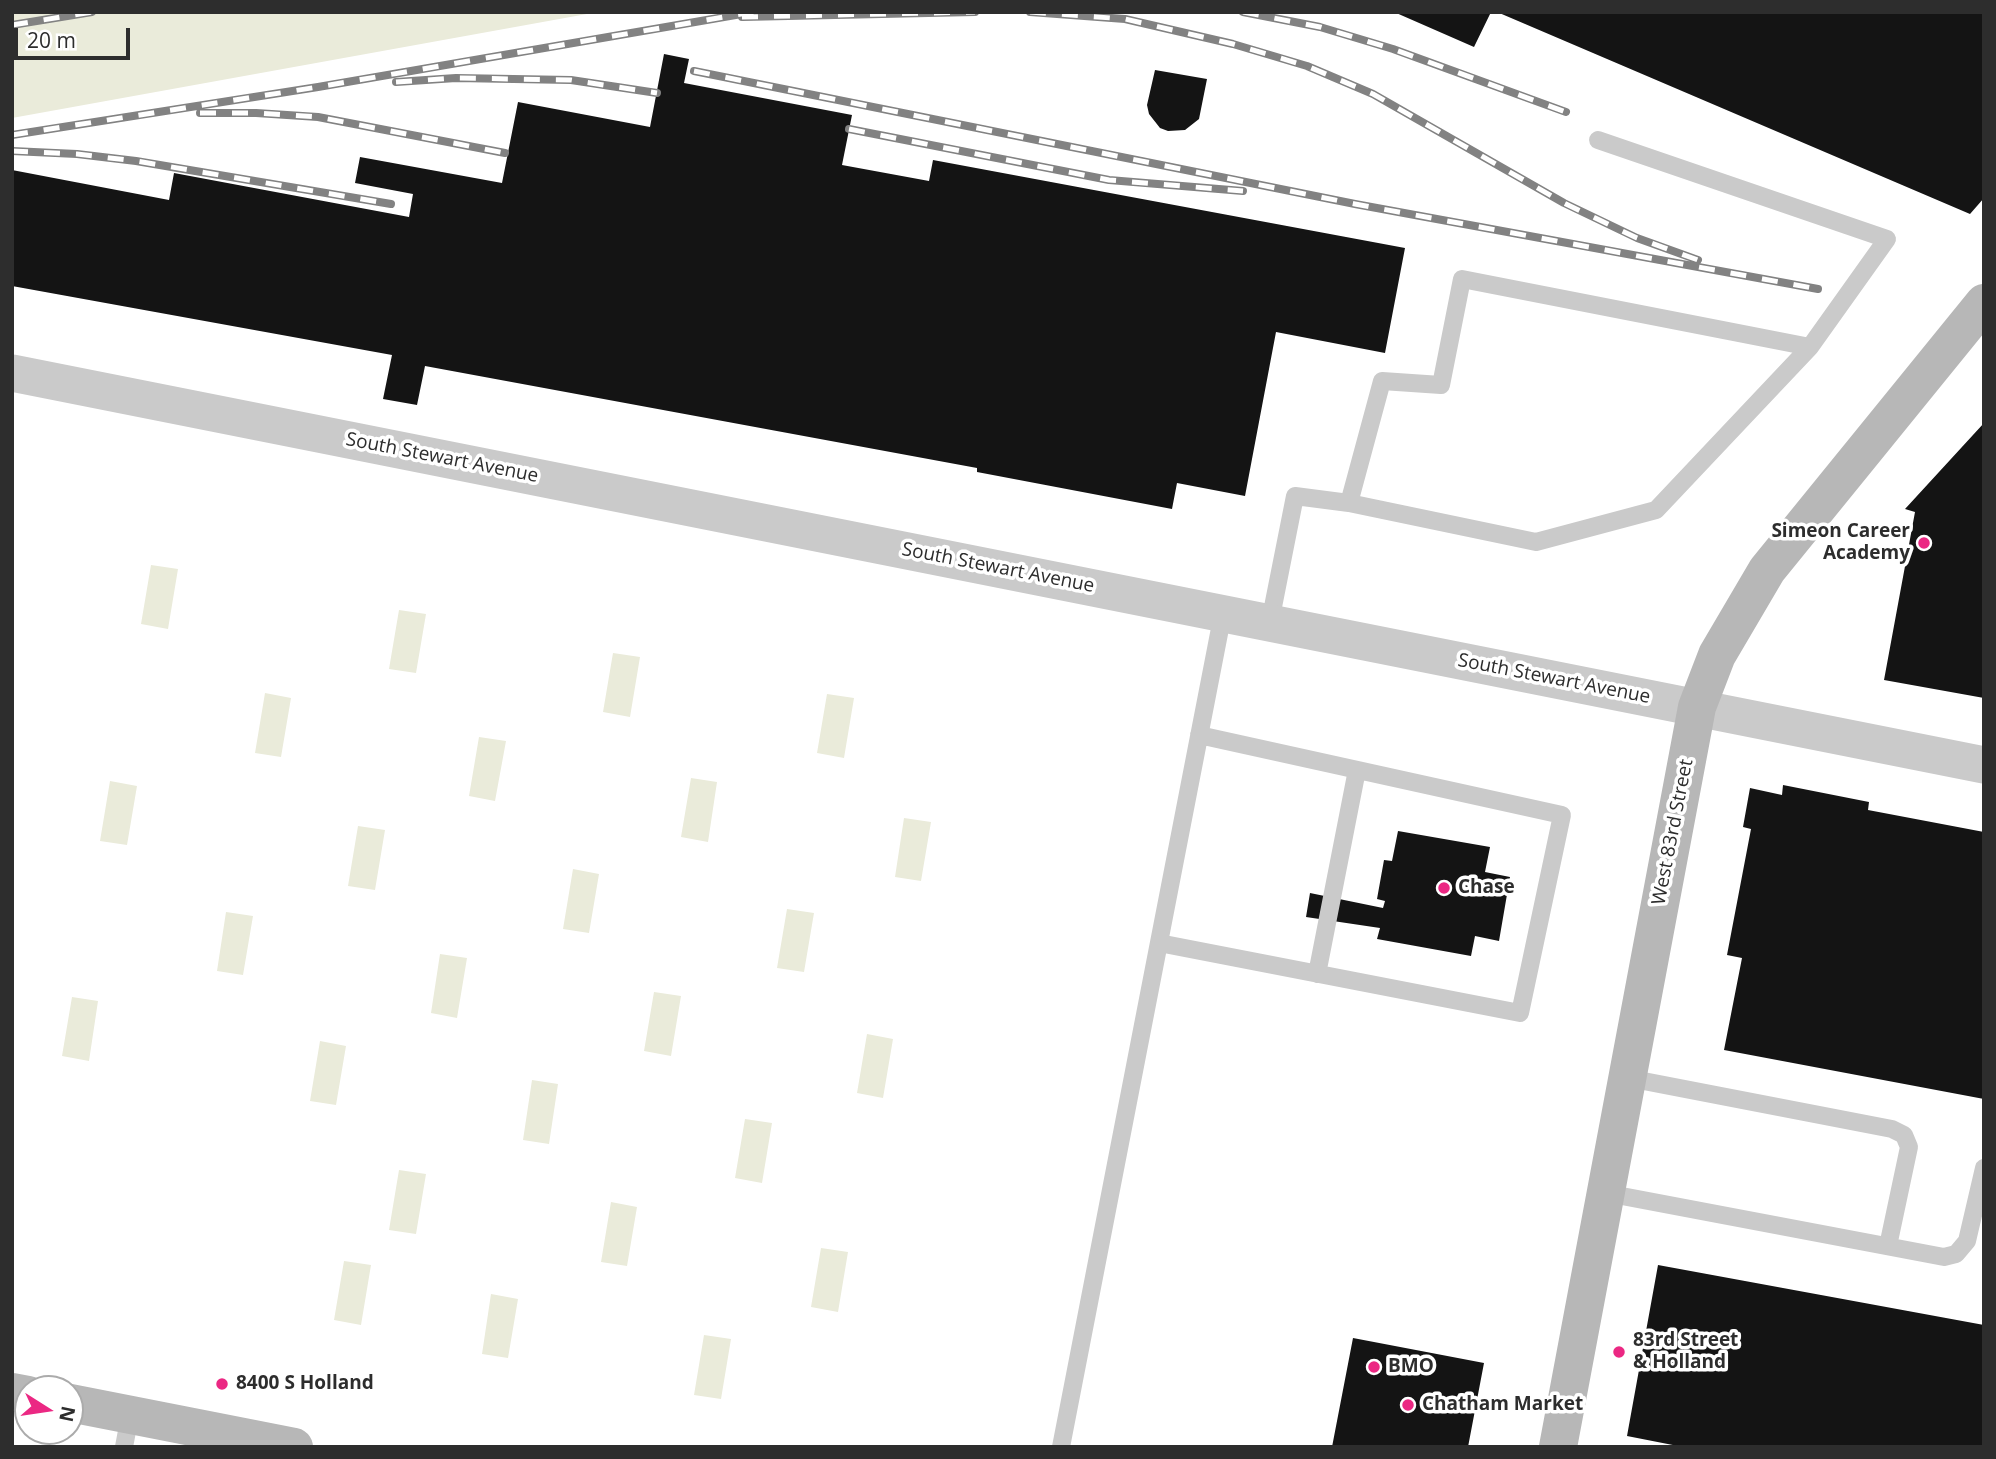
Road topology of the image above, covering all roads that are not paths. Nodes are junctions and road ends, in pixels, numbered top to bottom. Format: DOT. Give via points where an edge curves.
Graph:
graph roads {
  1 [pos="1598,140"];
  2 [pos="1984,303"];
  3 [pos="1810,347"];
  4 [pos="12,373"];
  5 [pos="1349,503"];
  6 [pos="1223,613"];
  7 [pos="1270,622"];
  8 [pos="1697,707"];
  9 [pos="1199,735"];
  10 [pos="1984,765"];
  11 [pos="1357,770"];
  12 [pos="1159,943"];
  13 [pos="1317,974"];
  14 [pos="1628,1078"];
  15 [pos="1984,1168"];
  16 [pos="1606,1193"];
  17 [pos="1888,1246"];
  18 [pos="84,1411"];
  19 [pos="127,1431"];
  20 [pos="294,1447"];
  21 [pos="1061,1447"];
  22 [pos="1558,1447"];
  1 -- 3 [label="lane" via="1887,239"];
  2 -- 8 [label="street, West 83rd Street" via="1767,570 1717,654"];
  3 -- 5 [label="lane" via="1656,510 1536,542"];
  3 -- 5 [label="lane" via="1462,279 1441,385 1382,381"];
  4 -- 6 [label="street, South Stewart Avenue"];
  5 -- 7 [label="lane" via="1295,496"];
  6 -- 7 [label="street, South Stewart Avenue"];
  6 -- 9 [label="lane"];
  7 -- 8 [label="street, South Stewart Avenue"];
  8 -- 10 [label="street, South Stewart Avenue"];
  8 -- 14 [label="street, West 83rd Street"];
  9 -- 11 [label="lane"];
  9 -- 12 [label="lane"];
  11 -- 13 [label="lane"];
  11 -- 13 [label="lane" via="1562,815 1520,1013"];
  12 -- 13 [label="lane"];
  12 -- 21 [label="lane"];
  14 -- 16 [label="street, West 83rd Street"];
  14 -- 17 [label="lane" via="1904,1135 1909,1147"];
  15 -- 17 [label="lane" via="1967,1241 1956,1254"];
  16 -- 17 [label="lane"];
  16 -- 22 [label="street, West 83rd Street"];
  18 -- 19 [label="street"];
  19 -- 20 [label="street"];
}
